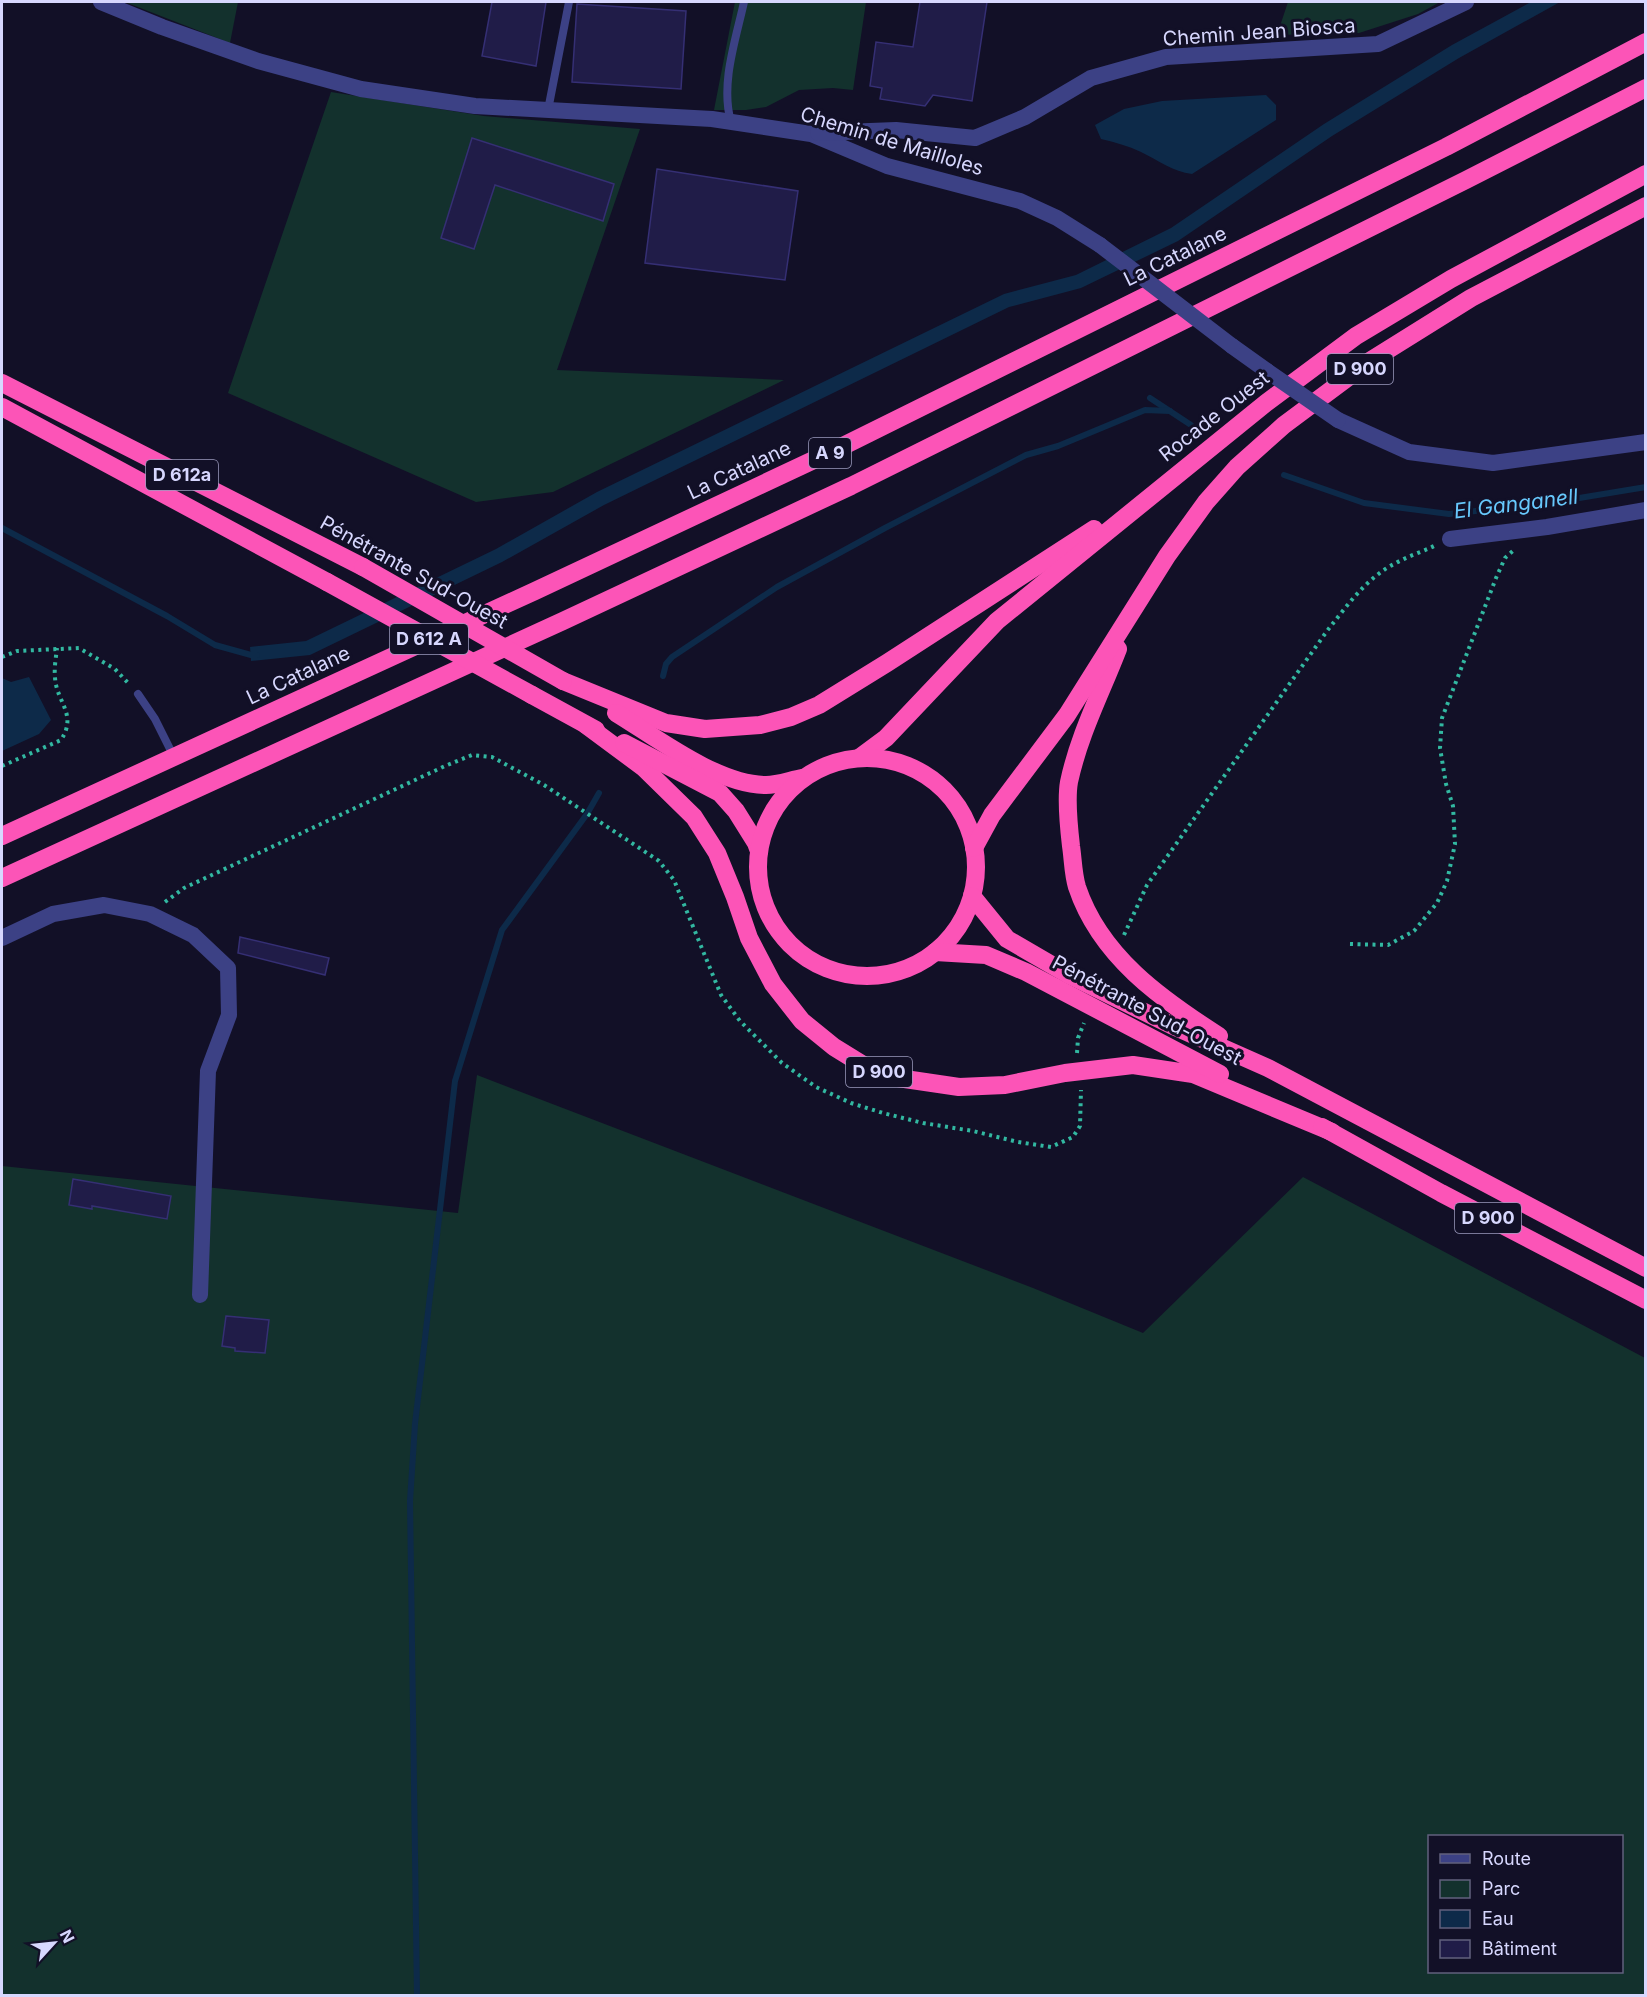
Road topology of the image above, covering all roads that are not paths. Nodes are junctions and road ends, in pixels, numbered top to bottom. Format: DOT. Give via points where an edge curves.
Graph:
graph roads {
  1 [pos="101,2"];
  2 [pos="569,2"];
  3 [pos="744,2"];
  4 [pos="1466,2"];
  5 [pos="1646,42"];
  6 [pos="1646,88"];
  7 [pos="548,110"];
  8 [pos="731,122"];
  9 [pos="811,134"];
  10 [pos="1646,174"];
  11 [pos="1646,206"];
  12 [pos="2,383"];
  13 [pos="2,407"];
  14 [pos="1646,442"];
  15 [pos="1178,473"];
  16 [pos="1646,510"];
  17 [pos="1450,539"];
  18 [pos="363,567"];
  19 [pos="327,582"];
  20 [pos="1136,605"];
  21 [pos="563,681"];
  22 [pos="138,694"];
  23 [pos="586,725"];
  24 [pos="175,757"];
  25 [pos="859,758"];
  26 [pos="805,777"];
  27 [pos="2,836"];
  28 [pos="974,848"];
  29 [pos="759,851"];
  30 [pos="2,878"];
  31 [pos="972,896"];
  32 [pos="2,938"];
  33 [pos="935,952"];
  34 [pos="1268,1068"];
  35 [pos="1332,1132"];
  36 [pos="1646,1268"];
  37 [pos="200,1295"];
  38 [pos="1646,1300"];
  1 -- 7 [label="street, Chemin de Mailloles" via="258,61 361,89 476,106"];
  2 -- 7 [label="lane"];
  3 -- 8 [label="lane" via="730,68 726,106"];
  4 -- 9 [label="street, Chemin Jean Biosca" via="1378,44 1166,57 1091,78 1025,117 975,138 896,130"];
  5 -- 24 [label="highway, La Catalane / A 9" via="1446,147 835,450"];
  6 -- 30 [label="highway, A 9" via="851,486"];
  7 -- 8 [label="street, Chemin de Mailloles"];
  8 -- 9 [label="street, Chemin de Mailloles"];
  9 -- 14 [label="street, Chemin de Mailloles, bridge" via="887,166 1020,201 1057,218 1101,245 1232,346 1338,420 1409,452 1493,463"];
  10 -- 15 [label="highway, Rocade Ouest / D 900" via="1451,279 1356,336"];
  11 -- 20 [label="highway, Rocade Ouest / D 900" via="1471,298 1370,361 1284,425 1237,467 1206,502"];
  12 -- 18 [label="highway, Pénétrante Sud-Ouest / D 612a"];
  13 -- 19 [label="highway, D 612a"];
  15 -- 21 [label="highway" via="887,663 819,705 791,717 760,725 705,729 666,723"];
  15 -- 25 [label="highway, Rocade Ouest / D 900" via="997,621 886,738"];
  16 -- 17 [label="street"];
  18 -- 21 [label="highway, Pénétrante Sud-Ouest / D 612 A, bridge"];
  19 -- 23 [label="highway, Pénétrante Sud-Ouest / D 612 A, bridge"];
  20 -- 28 [label="highway, Rocade Ouest / D 900" via="1067,715 992,814"];
  20 -- 34 [label="highway" via="1081,738 1068,785 1077,886 1099,932 1137,977 1177,1009"];
  21 -- 26 [label="highway, Pénétrante Sud-Ouest" via="713,772 740,782 768,785"];
  22 -- 24 [label="lane"];
  23 -- 29 [label="highway, Pénétrante Sud-Ouest" via="720,792"];
  23 -- 35 [label="highway, Pénétrante Sud-Ouest / D 900" via="644,768 694,817 717,853 749,938 773,984 802,1021 868,1068 898,1078 959,1087 1005,1085 1065,1072 1133,1065 1152,1067 1193,1074"];
  24 -- 27 [label="highway, La Catalane / A 9"];
  25 -- 26 [label="highway, Rocade Ouest" via="840,761"];
  25 -- 28 [label="highway, Rocade Ouest" via="898,763 934,781 960,811"];
  26 -- 29 [label="highway, Rocade Ouest" via="774,809"];
  28 -- 31 [label="highway, Rocade Ouest"];
  29 -- 33 [label="highway, Rocade Ouest" via="762,898 785,939 803,955 846,974 870,976 915,965"];
  31 -- 33 [label="highway, Rocade Ouest" via="951,936"];
  31 -- 34 [label="highway" via="1008,939 1069,975"];
  32 -- 37 [label="street" via="53,914 105,905 150,914 193,936 228,968 229,1015 208,1071"];
  33 -- 35 [label="highway, Pénétrante Sud-Ouest / D 900" via="986,955 1026,972"];
  34 -- 36 [label="highway"];
  35 -- 38 [label="highway, Pénétrante Sud-Ouest / D 900"];
}
